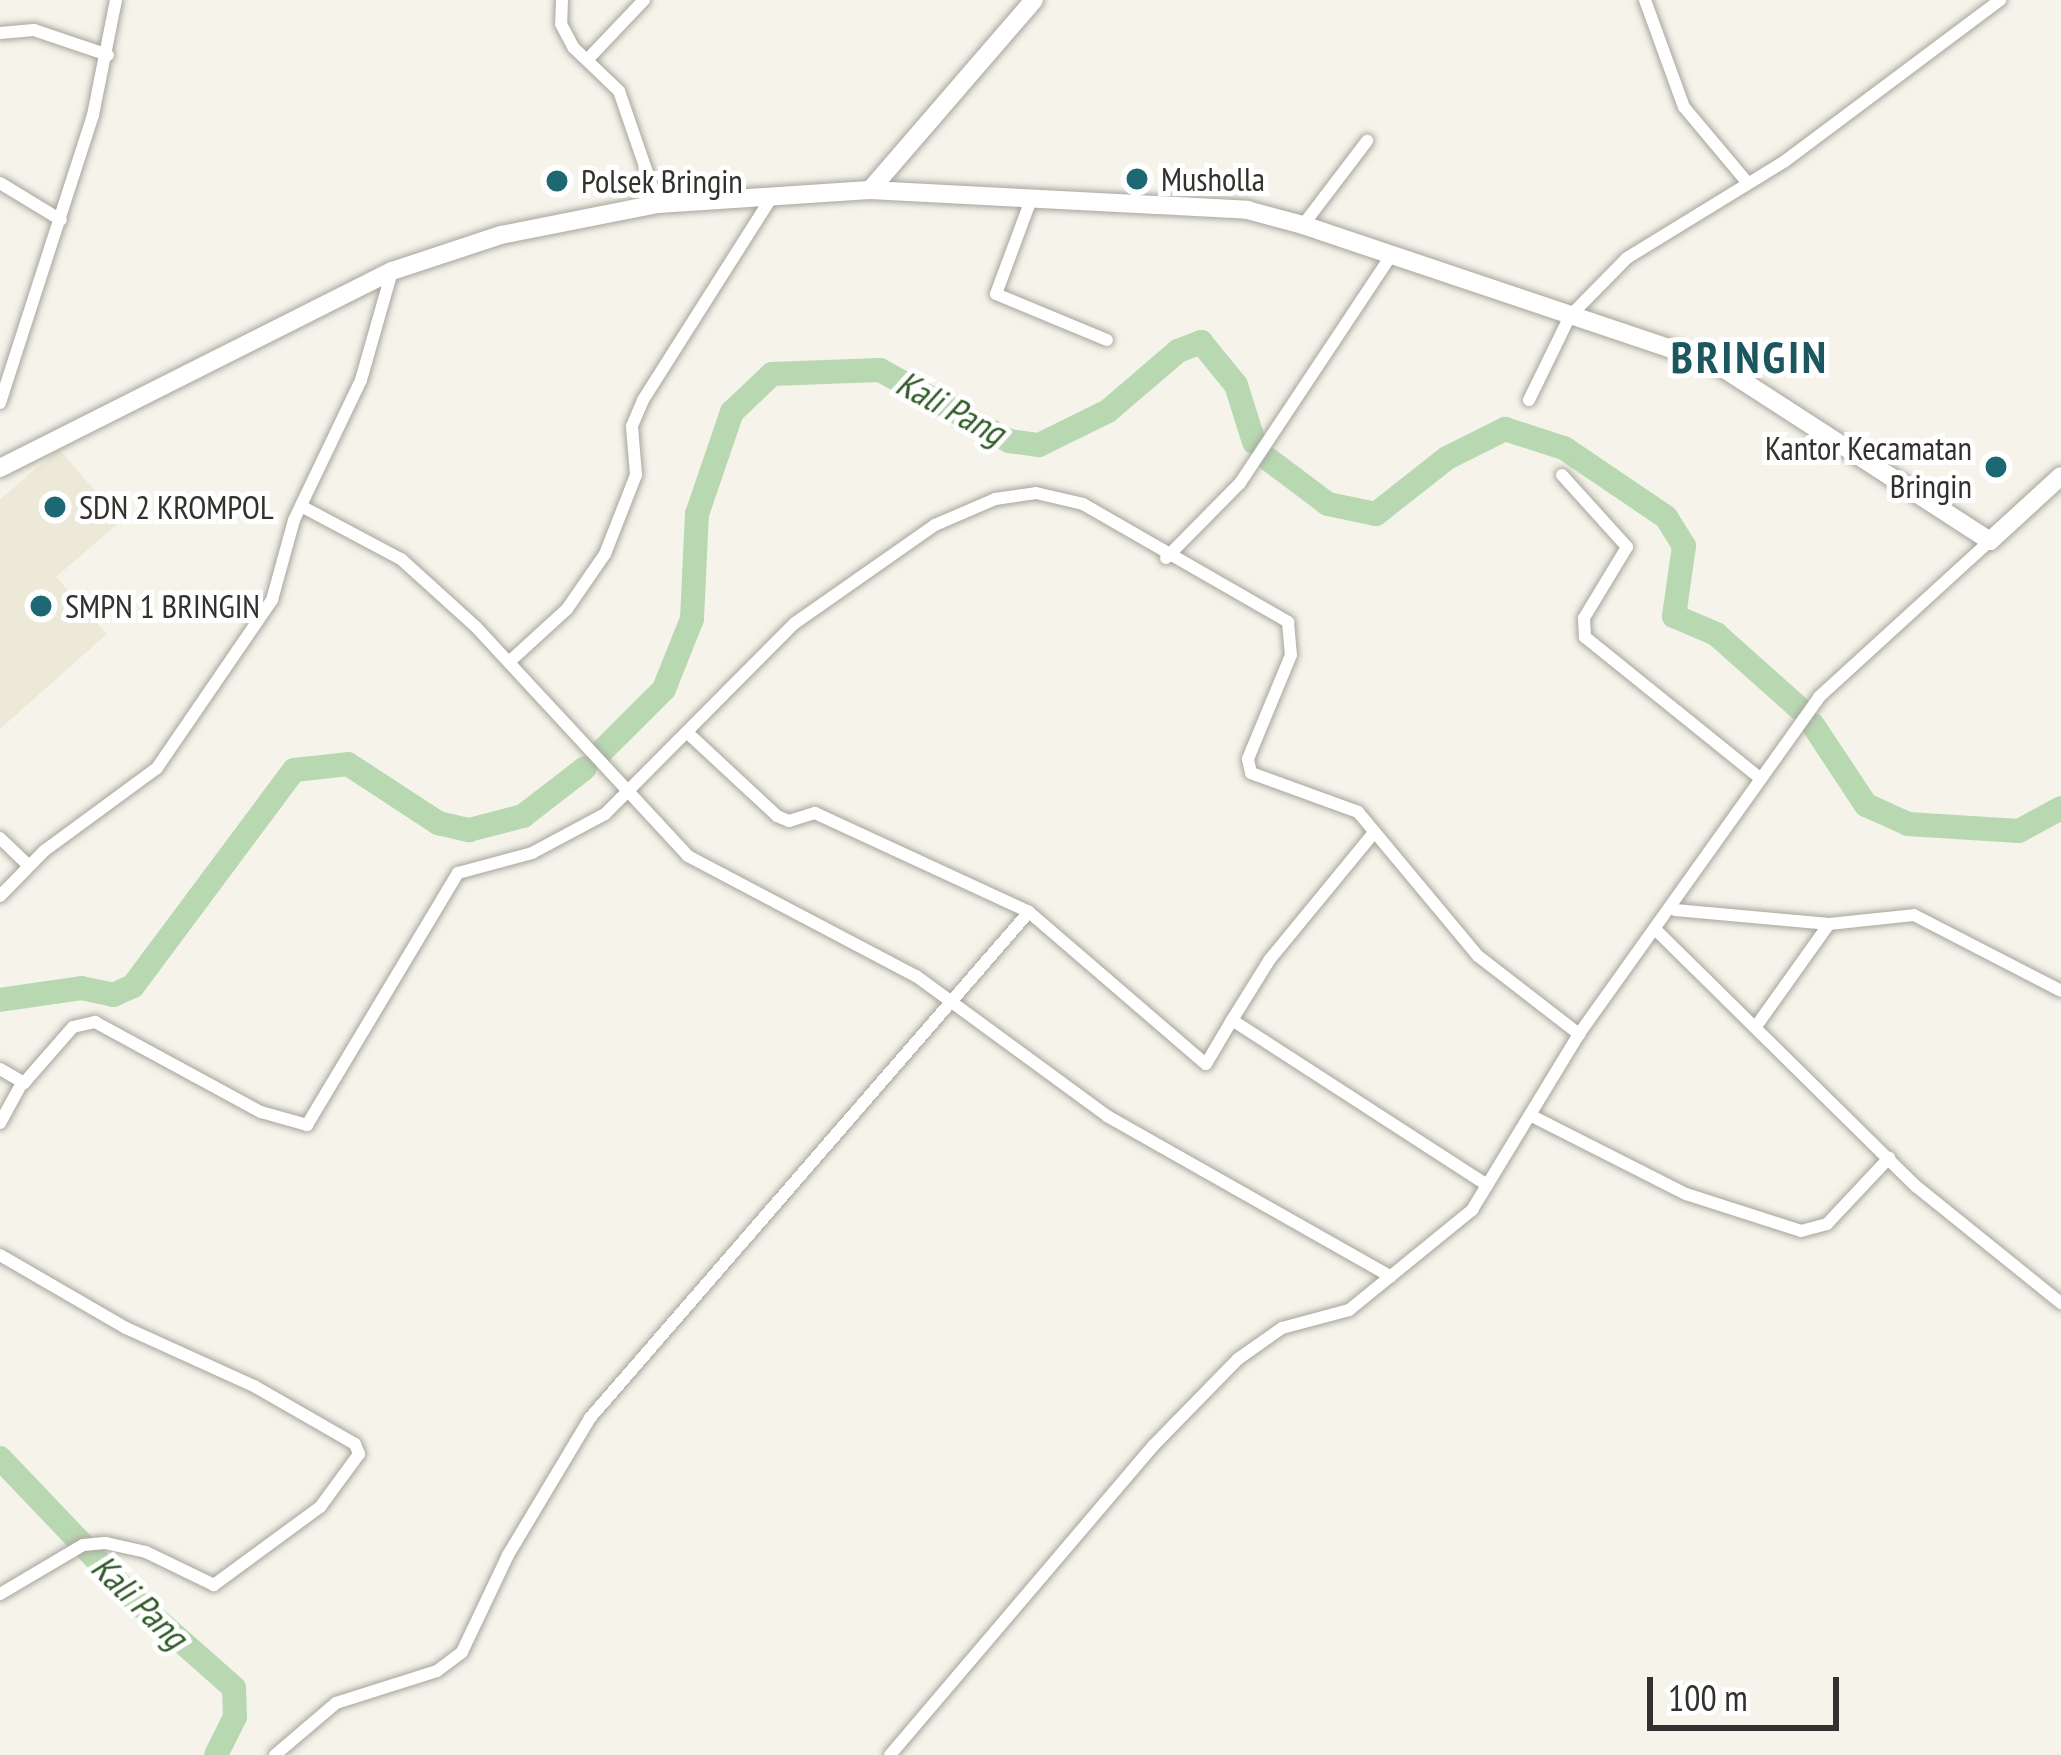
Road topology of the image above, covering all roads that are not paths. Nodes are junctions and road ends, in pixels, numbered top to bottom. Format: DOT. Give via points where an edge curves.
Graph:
graph roads {
  1 [pos="116,0"];
  2 [pos="562,0"];
  3 [pos="644,0"];
  4 [pos="1034,0"];
  5 [pos="1645,0"];
  6 [pos="2000,0"];
  7 [pos="0,33"];
  8 [pos="108,55"];
  9 [pos="587,60"];
  10 [pos="1366,141"];
  11 [pos="1747,182"];
  12 [pos="0,183"];
  13 [pos="869,190"];
  14 [pos="1032,196"];
  15 [pos="770,200"];
  16 [pos="658,204"];
  17 [pos="61,220"];
  18 [pos="1303,225"];
  19 [pos="1390,257"];
  20 [pos="392,272"];
  21 [pos="1570,316"];
  22 [pos="1107,340"];
  23 [pos="1529,400"];
  24 [pos="0,403"];
  25 [pos="0,468"];
  26 [pos="1562,475"];
  27 [pos="2061,476"];
  28 [pos="303,507"];
  29 [pos="1990,541"];
  30 [pos="1166,558"];
  31 [pos="509,662"];
  32 [pos="691,736"];
  33 [pos="1762,779"];
  34 [pos="628,798"];
  35 [pos="1372,836"];
  36 [pos="0,838"];
  37 [pos="28,866"];
  38 [pos="0,896"];
  39 [pos="1675,910"];
  40 [pos="1029,912"];
  41 [pos="1828,924"];
  42 [pos="1658,932"];
  43 [pos="2061,991"];
  44 [pos="955,1000"];
  45 [pos="1232,1020"];
  46 [pos="1756,1025"];
  47 [pos="1579,1034"];
  48 [pos="0,1070"];
  49 [pos="22,1083"];
  50 [pos="1534,1117"];
  51 [pos="0,1123"];
  52 [pos="1888,1158"];
  53 [pos="1487,1185"];
  54 [pos="0,1255"];
  55 [pos="1391,1277"];
  56 [pos="2061,1303"];
  57 [pos="0,1594"];
  58 [pos="275,1755"];
  59 [pos="890,1755"];
  1 -- 8 [label="street"];
  2 -- 9 [label="street" via="561,24"];
  3 -- 9 [label="street"];
  4 -- 13 [label="street"];
  5 -- 11 [label="street" via="1684,107"];
  6 -- 11 [label="street" via="1891,86"];
  7 -- 8 [label="street" via="34,30"];
  8 -- 17 [label="street"];
  9 -- 16 [label="street" via="619,91"];
  10 -- 18 [label="street"];
  11 -- 21 [label="street" via="1656,235"];
  12 -- 17 [label="street"];
  13 -- 14 [label="street"];
  13 -- 15 [label="street"];
  14 -- 18 [label="street" via="1247,210"];
  14 -- 22 [label="street" via="996,294"];
  15 -- 16 [label="street"];
  15 -- 31 [label="street" via="643,400 632,426 636,475 605,554 567,609"];
  16 -- 20 [label="street" via="573,215"];
  17 -- 24 [label="street"];
  18 -- 19 [label="street"];
  19 -- 21 [label="street"];
  19 -- 30 [label="street" via="1240,483"];
  20 -- 25 [label="street"];
  20 -- 28 [label="street" via="361,380"];
  21 -- 23 [label="street"];
  21 -- 29 [label="street" via="1718,365"];
  26 -- 33 [label="street" via="1627,547 1584,619 1585,637"];
  27 -- 29 [label="street"];
  28 -- 31 [label="street" via="401,559"];
  28 -- 37 [label="street" via="289,534 281,585 157,768"];
  29 -- 33 [label="street" via="1844,671"];
  30 -- 32 [label="street" via="1060,495 995,499 935,525 795,623"];
  30 -- 35 [label="street" via="1294,631 1248,759 1251,773 1346,804"];
  31 -- 34 [label="street"];
  32 -- 34 [label="street"];
  32 -- 40 [label="street" via="777,816 815,813"];
  33 -- 39 [label="street"];
  34 -- 44 [label="street" via="724,879"];
  34 -- 49 [label="street" via="532,853 458,873 308,1125 261,1112 95,1022 73,1027"];
  35 -- 45 [label="street" via="1270,959"];
  35 -- 47 [label="street" via="1505,983"];
  36 -- 37 [label="street"];
  37 -- 38 [label="street"];
  39 -- 41 [label="street"];
  39 -- 42 [label="street"];
  40 -- 44 [label="street"];
  40 -- 45 [label="street" via="1206,1064"];
  41 -- 43 [label="street" via="1914,915"];
  41 -- 46 [label="street"];
  42 -- 46 [label="street"];
  42 -- 47 [label="street"];
  44 -- 55 [label="street" via="1108,1116"];
  44 -- 58 [label="street" via="590,1418 508,1555 462,1652 437,1671 336,1703"];
  45 -- 53 [label="street"];
  46 -- 52 [label="street"];
  47 -- 50 [label="street"];
  48 -- 49 [label="street"];
  49 -- 51 [label="street"];
  50 -- 52 [label="street" via="1686,1194 1802,1231 1827,1224"];
  50 -- 53 [label="street"];
  52 -- 56 [label="street"];
  53 -- 55 [label="street" via="1472,1210"];
  54 -- 57 [label="street" via="110,1320 254,1386 355,1444 358,1454 320,1507 214,1585 146,1552 105,1543 83,1545"];
  55 -- 59 [label="street" via="1349,1310 1260,1342 1196,1399"];
}
